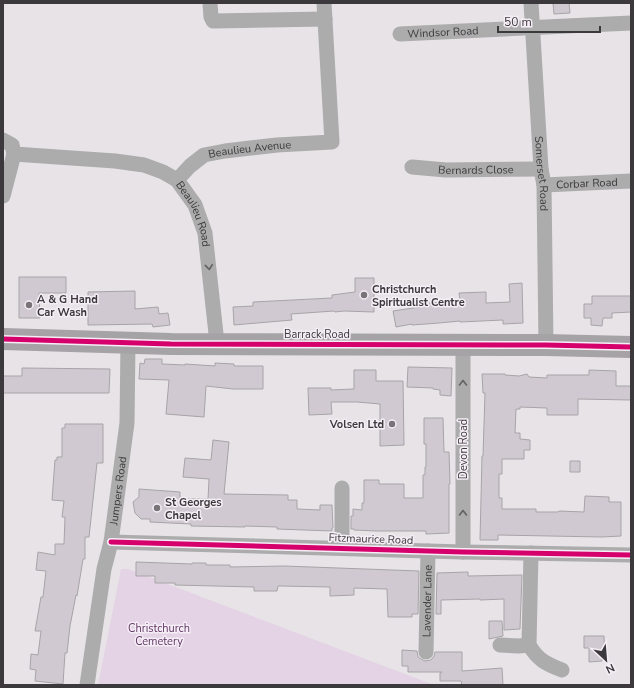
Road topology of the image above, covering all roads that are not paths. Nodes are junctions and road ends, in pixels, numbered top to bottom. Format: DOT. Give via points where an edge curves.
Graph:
graph roads {
  1 [pos="210,3"];
  2 [pos="324,3"];
  3 [pos="531,3"];
  4 [pos="325,19"];
  5 [pos="631,23"];
  6 [pos="532,27"];
  7 [pos="400,34"];
  8 [pos="3,140"];
  9 [pos="14,154"];
  10 [pos="412,167"];
  11 [pos="541,169"];
  12 [pos="177,180"];
  13 [pos="631,181"];
  14 [pos="544,185"];
  15 [pos="3,196"];
  16 [pos="3,339"];
  17 [pos="128,342"];
  18 [pos="217,343"];
  19 [pos="462,345"];
  20 [pos="546,345"];
  21 [pos="631,347"];
  22 [pos="342,488"];
  23 [pos="111,542"];
  24 [pos="342,548"];
  25 [pos="428,551"];
  26 [pos="462,552"];
  27 [pos="530,553"];
  28 [pos="631,555"];
  29 [pos="500,645"];
  30 [pos="529,645"];
  31 [pos="426,652"];
  32 [pos="562,670"];
  33 [pos="87,685"];
  1 -- 4 [label="street" via="213,21"];
  2 -- 4 [label="street"];
  3 -- 6 [label="street, Somerset Road"];
  4 -- 12 [label="street, Beaulieu Avenue" via="332,142 270,146 204,155"];
  5 -- 6 [label="street, Windsor Road"];
  6 -- 7 [label="street, Windsor Road"];
  6 -- 11 [label="street, Somerset Road"];
  8 -- 9 [label="street" via="12,145"];
  9 -- 12 [label="street, Beaulieu Road" via="144,165"];
  9 -- 15 [label="street"];
  10 -- 11 [label="street, Bernards Close" via="446,170"];
  11 -- 14 [label="street, Somerset Road"];
  12 -- 18 [label="street, Beaulieu Road, one-way" via="195,205 205,233"];
  13 -- 14 [label="street, Corbar Road"];
  14 -- 20 [label="street, Somerset Road"];
  16 -- 17 [label="main road, Barrack Road"];
  17 -- 18 [label="main road, Barrack Road"];
  17 -- 23 [label="street, Jumpers Road" via="127,424"];
  18 -- 19 [label="main road, Barrack Road"];
  19 -- 20 [label="main road, Barrack Road"];
  26 -- 19 [label="street, Devon Road, one-way"];
  20 -- 21 [label="main road, Barrack Road"];
  22 -- 24 [label="street"];
  23 -- 24 [label="street, Fitzmaurice Road"];
  23 -- 33 [label="street, Jumpers Road" via="104,569"];
  24 -- 25 [label="street, Fitzmaurice Road"];
  25 -- 26 [label="street, Fitzmaurice Road"];
  25 -- 31 [label="street, Lavender Lane"];
  26 -- 27 [label="street, Fitzmaurice Road"];
  27 -- 28 [label="street, Fitzmaurice Road"];
  27 -- 30 [label="street"];
  29 -- 30 [label="street"];
  30 -- 32 [label="street" via="535,656 546,664"];
}
